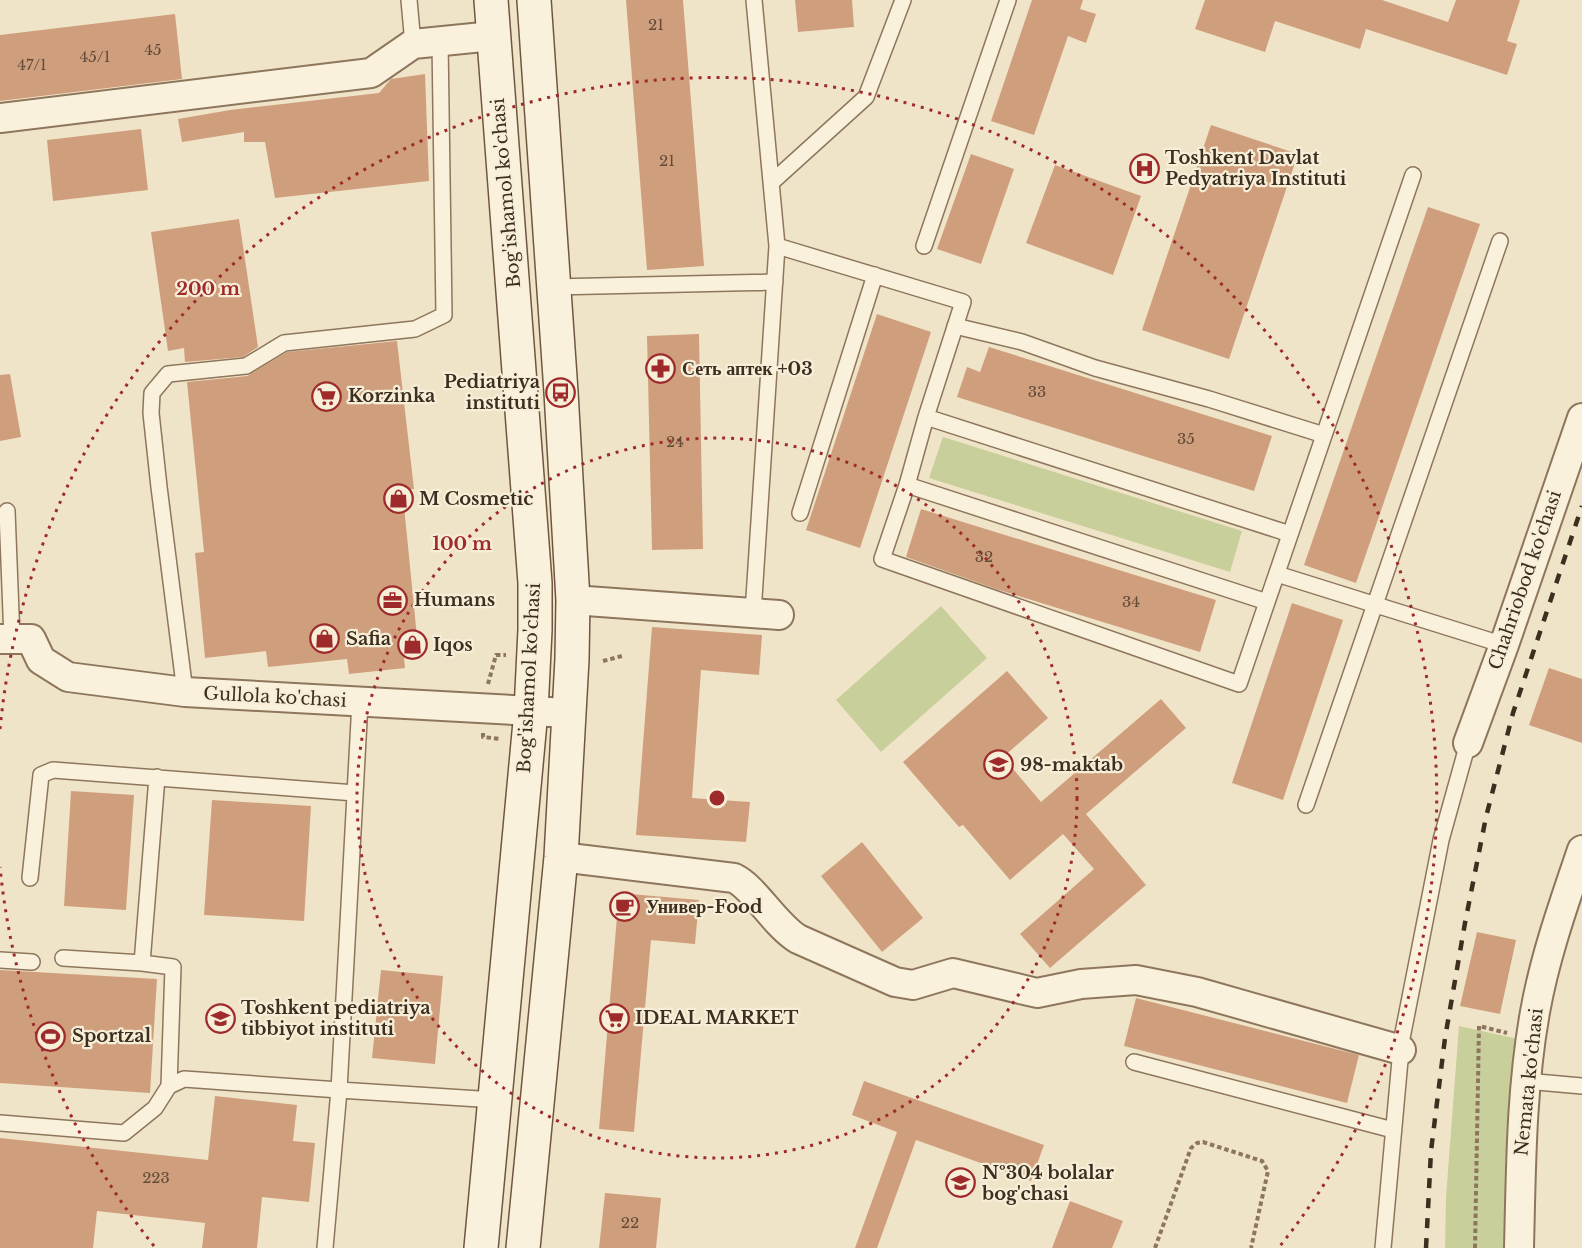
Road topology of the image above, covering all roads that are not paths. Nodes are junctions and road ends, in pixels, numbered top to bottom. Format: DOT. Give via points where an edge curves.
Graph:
graph roads {
  1 [pos="409,0"];
  2 [pos="491,0"];
  3 [pos="534,0"];
  4 [pos="754,0"];
  5 [pos="903,0"];
  6 [pos="1008,0"];
  7 [pos="494,36"];
  8 [pos="426,43"];
  9 [pos="0,118"];
  10 [pos="1413,175"];
  11 [pos="771,183"];
  12 [pos="1500,241"];
  13 [pos="777,246"];
  14 [pos="924,246"];
  15 [pos="875,275"];
  16 [pos="775,282"];
  17 [pos="553,287"];
  18 [pos="955,326"];
  19 [pos="926,417"];
  20 [pos="1582,418"];
  21 [pos="1324,435"];
  22 [pos="907,485"];
  23 [pos="7,511"];
  24 [pos="800,513"];
  25 [pos="1290,534"];
  26 [pos="1276,574"];
  27 [pos="573,600"];
  28 [pos="1267,602"];
  29 [pos="766,614"];
  30 [pos="6,639"];
  31 [pos="1504,645"];
  32 [pos="185,692"];
  33 [pos="360,702"];
  34 [pos="531,711"];
  35 [pos="568,713"];
  36 [pos="1467,742"];
  37 [pos="157,777"];
  38 [pos="355,793"];
  39 [pos="1306,805"];
  40 [pos="1582,850"];
  41 [pos="561,856"];
  42 [pos="30,878"];
  43 [pos="63,958"];
  44 [pos="0,960"];
  45 [pos="32,962"];
  46 [pos="142,963"];
  47 [pos="1401,1050"];
  48 [pos="1134,1062"];
  49 [pos="1526,1081"];
  50 [pos="169,1086"];
  51 [pos="1582,1086"];
  52 [pos="339,1090"];
  53 [pos="495,1100"];
  54 [pos="0,1123"];
  55 [pos="1393,1130"];
  56 [pos="325,1248"];
  57 [pos="482,1248"];
  58 [pos="523,1248"];
  59 [pos="1383,1248"];
  60 [pos="1519,1248"];
  1 -- 8 [label="lane"];
  2 -- 7 [label="main road, Bog'ishamol ko'chasi"];
  3 -- 17 [label="main road, Bog'ishamol ko'chasi"];
  4 -- 11 [label="lane"];
  5 -- 11 [label="lane" via="866,97"];
  6 -- 14 [label="lane"];
  7 -- 8 [label="street"];
  7 -- 34 [label="main road, Bog'ishamol ko'chasi" via="535,583"];
  8 -- 9 [label="street" via="371,73"];
  8 -- 32 [label="lane" via="444,315 415,329 284,343 246,366 168,374 152,393 159,487"];
  10 -- 21 [label="lane"];
  11 -- 13 [label="lane"];
  12 -- 39 [label="lane"];
  13 -- 15 [label="lane"];
  13 -- 16 [label="lane"];
  15 -- 18 [label="lane" via="963,302"];
  15 -- 24 [label="lane"];
  16 -- 17 [label="lane"];
  16 -- 29 [label="lane"];
  17 -- 27 [label="main road, Bog'ishamol ko'chasi"];
  18 -- 19 [label="lane"];
  18 -- 21 [label="lane" via="1022,342 1095,368"];
  19 -- 22 [label="lane"];
  19 -- 25 [label="lane"];
  20 -- 31 [label="street, Chahriobod ko'chasi"];
  21 -- 25 [label="lane"];
  22 -- 28 [label="lane"];
  22 -- 28 [label="lane" via="882,559 1239,684"];
  23 -- 30 [label="lane"];
  25 -- 26 [label="lane"];
  26 -- 28 [label="lane"];
  26 -- 31 [label="lane"];
  27 -- 29 [label="street"];
  27 -- 35 [label="main road, Bog'ishamol ko'chasi"];
  30 -- 32 [label="street, Gullola ko'chasi" via="31,639 41,660 68,677"];
  31 -- 36 [label="street, Chahriobod ko'chasi"];
  32 -- 33 [label="street, Gullola ko'chasi"];
  33 -- 34 [label="street, Gullola ko'chasi"];
  33 -- 38 [label="lane"];
  34 -- 35 [label="street, Gullola ko'chasi"];
  34 -- 53 [label="main road, Bog'ishamol ko'chasi"];
  35 -- 41 [label="main road, Bog'ishamol ko'chasi"];
  36 -- 47 [label="lane" via="1441,840"];
  37 -- 38 [label="lane"];
  37 -- 42 [label="lane" via="53,770 41,775"];
  37 -- 46 [label="lane"];
  38 -- 52 [label="lane"];
  40 -- 49 [label="street, Nemata ko'chasi" via="1553,935 1535,1012"];
  41 -- 47 [label="street" via="734,878 788,933 895,981 914,985 952,973 1036,993 1080,984 1136,980 1197,992"];
  41 -- 58 [label="main road, Bog'ishamol ko'chasi"];
  43 -- 46 [label="lane"];
  44 -- 45 [label="lane"];
  46 -- 50 [label="lane" via="173,967"];
  47 -- 55 [label="lane"];
  48 -- 55 [label="lane"];
  49 -- 51 [label="lane"];
  49 -- 60 [label="street, Nemata ko'chasi"];
  50 -- 52 [label="lane" via="184,1079"];
  50 -- 54 [label="lane" via="154,1108 124,1133"];
  52 -- 53 [label="lane"];
  52 -- 56 [label="lane"];
  53 -- 57 [label="main road, Bog'ishamol ko'chasi"];
  55 -- 59 [label="lane"];
}
